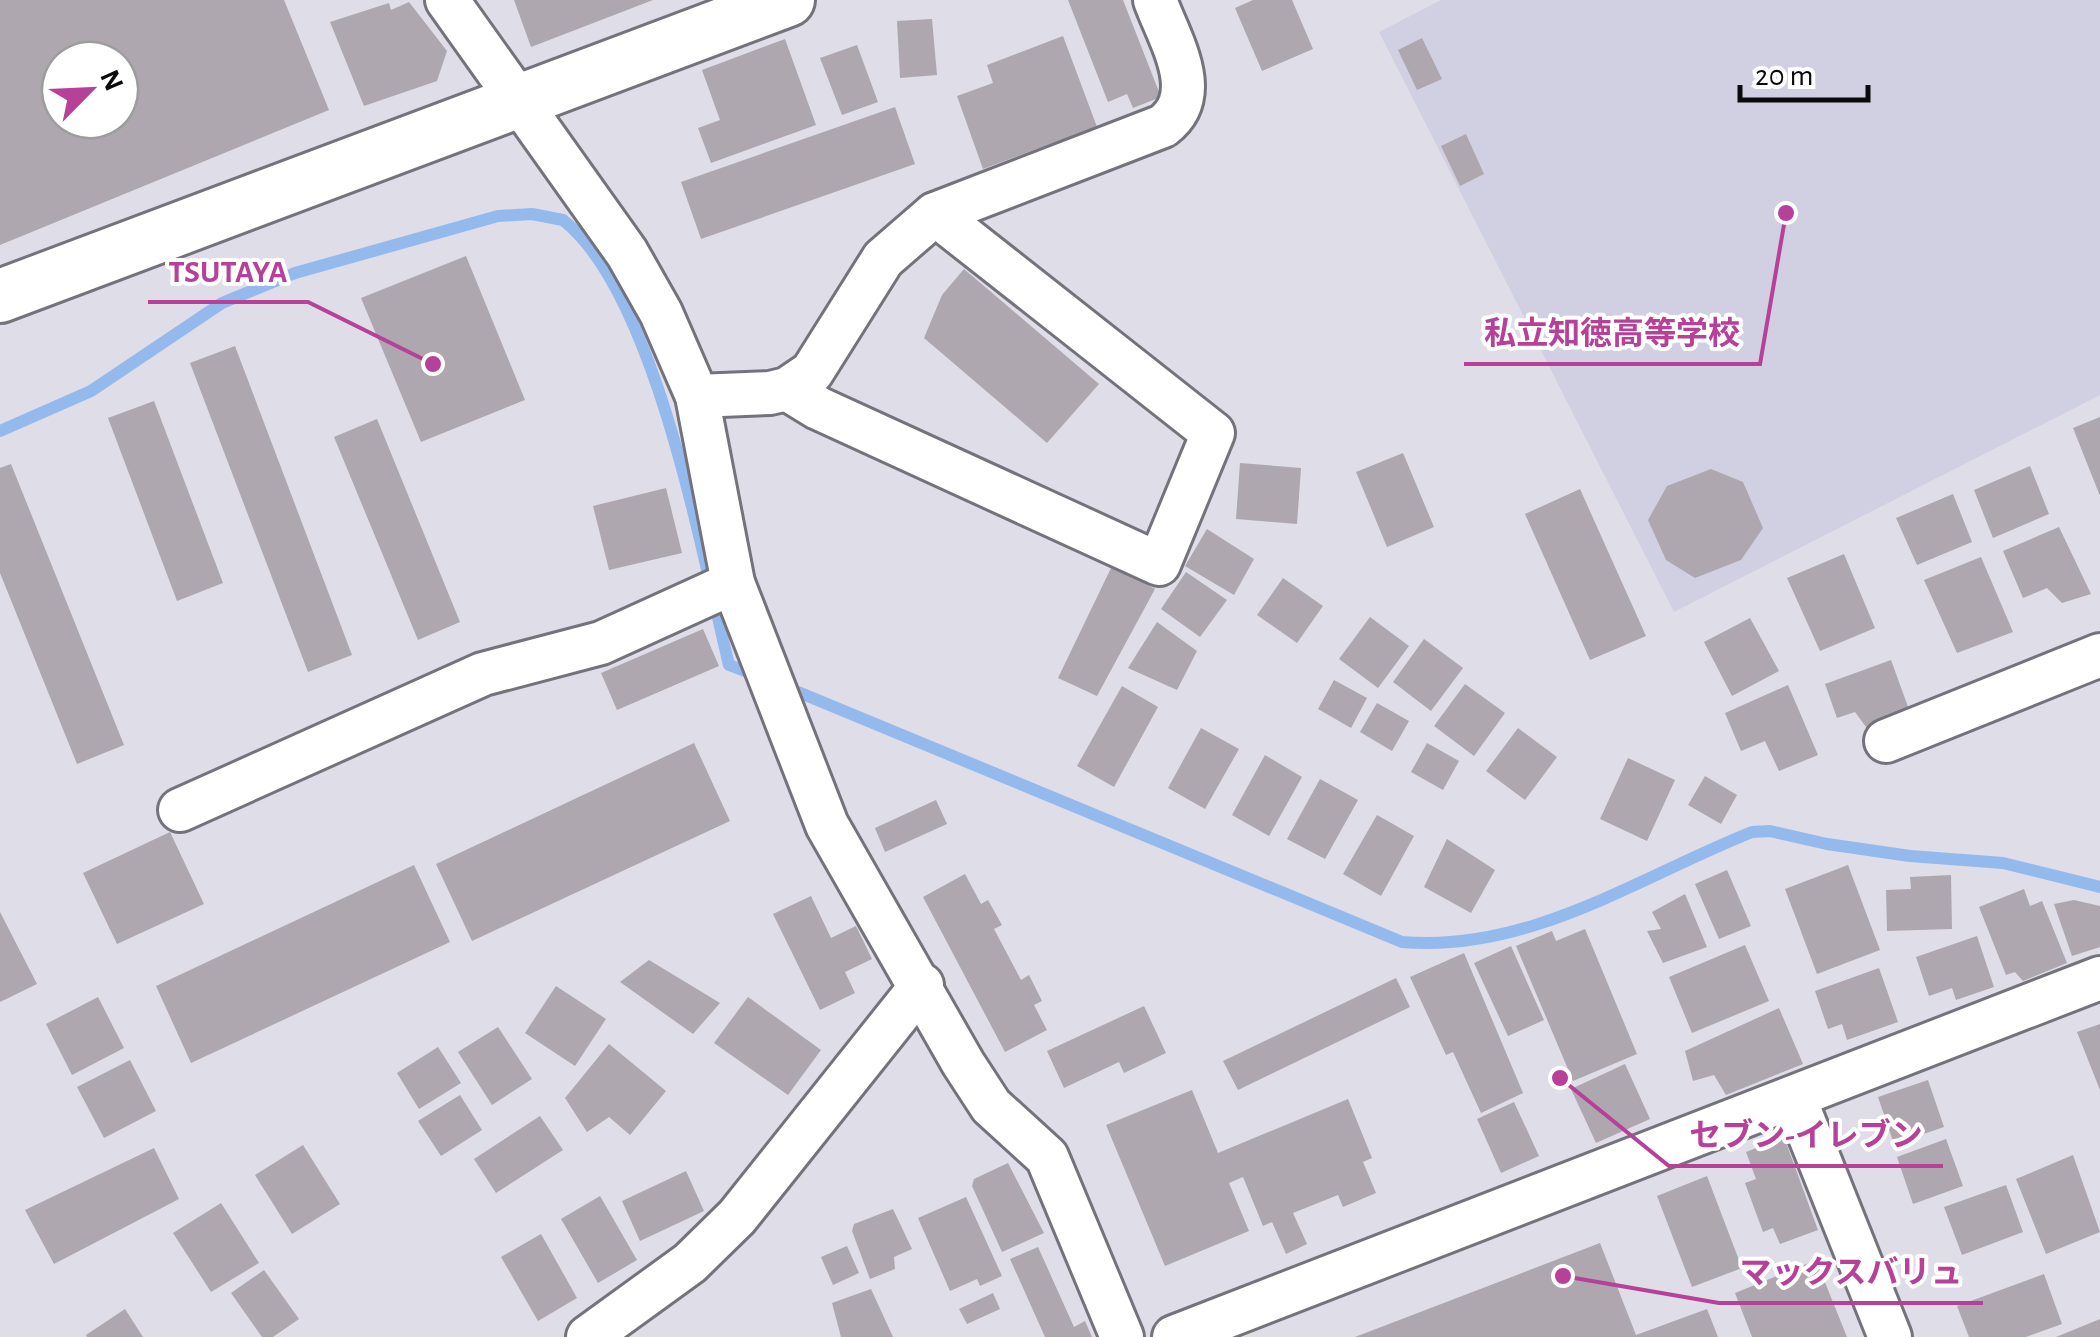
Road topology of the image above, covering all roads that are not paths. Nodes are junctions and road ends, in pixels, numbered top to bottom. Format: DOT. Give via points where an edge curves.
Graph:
graph roads {
  1 [pos="447,0"];
  2 [pos="788,0"];
  3 [pos="1155,0"];
  4 [pos="520,100"];
  5 [pos="934,214"];
  6 [pos="0,296"];
  7 [pos="787,389"];
  8 [pos="697,396"];
  9 [pos="733,583"];
  10 [pos="2100,655"];
  11 [pos="1886,741"];
  12 [pos="180,810"];
  13 [pos="2100,978"];
  14 [pos="922,985"];
  15 [pos="1795,1099"];
  16 [pos="588,1337"];
  17 [pos="1122,1337"];
  18 [pos="1174,1337"];
  19 [pos="1890,1337"];
  1 -- 4 [label="street"];
  2 -- 4 [label="street"];
  3 -- 5 [label="street" via="1183,77 1186,98 1179,114 1163,126"];
  4 -- 6 [label="street"];
  4 -- 8 [label="street" via="626,253"];
  5 -- 7 [label="street" via="883,259 812,372"];
  5 -- 7 [label="street" via="1213,433 1159,564"];
  7 -- 8 [label="street"];
  8 -- 9 [label="street"];
  9 -- 12 [label="street" via="601,643 483,674"];
  9 -- 14 [label="street" via="827,825"];
  10 -- 11 [label="street"];
  13 -- 15 [label="street"];
  14 -- 16 [label="street" via="737,1217 690,1263"];
  14 -- 17 [label="street" via="992,1106 1047,1157"];
  15 -- 18 [label="street"];
  15 -- 19 [label="street"];
}
